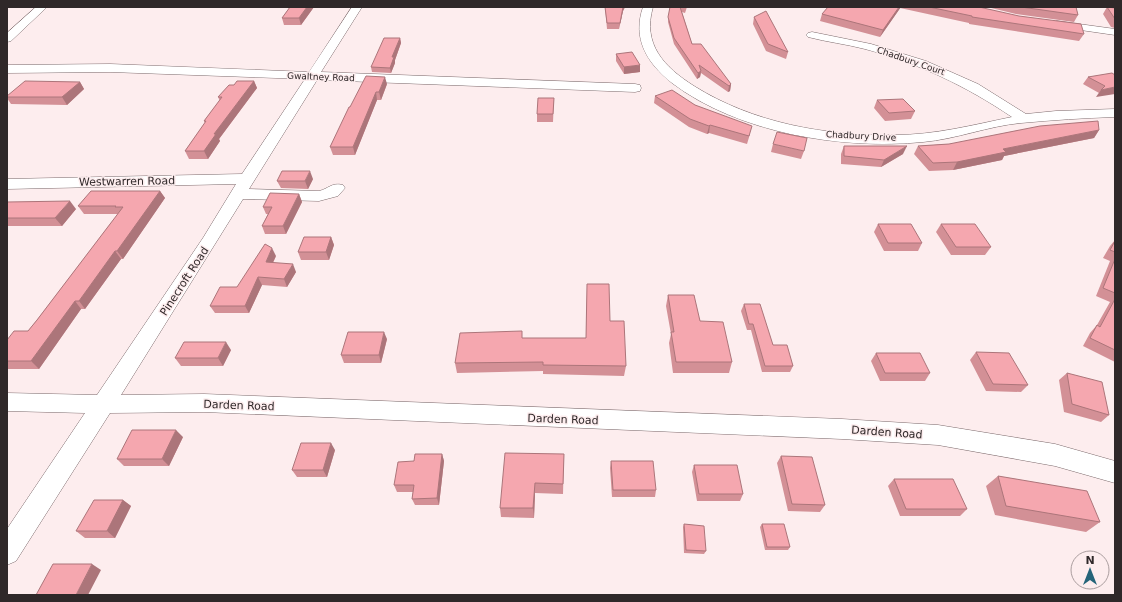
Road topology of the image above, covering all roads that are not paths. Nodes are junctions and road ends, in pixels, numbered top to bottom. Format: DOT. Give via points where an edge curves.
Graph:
graph roads {
  1 [pos="42,7"];
  2 [pos="357,7"];
  3 [pos="648,7"];
  4 [pos="1044,22"];
  5 [pos="1115,32"];
  6 [pos="812,35"];
  7 [pos="7,39"];
  8 [pos="7,69"];
  9 [pos="312,77"];
  10 [pos="635,88"];
  11 [pos="1115,113"];
  12 [pos="1024,119"];
  13 [pos="7,184"];
  14 [pos="242,187"];
  15 [pos="337,188"];
  16 [pos="7,402"];
  17 [pos="104,404"];
  18 [pos="1115,472"];
  19 [pos="7,552"];
  1 -- 7 [label="street"];
  2 -- 9 [label="street, Pinecroft Road"];
  3 -- 12 [label="street, Chadbury Drive" via="644,18 645,37 653,55 674,79 712,102 751,117 832,136 876,139 923,138"];
  4 -- 5 [label="street"];
  6 -- 12 [label="street, Chadbury Court" via="878,49 918,62 987,94"];
  8 -- 9 [label="street, Gwaltney Road" via="110,68"];
  9 -- 10 [label="street, Gwaltney Road"];
  9 -- 14 [label="street, Pinecroft Road"];
  11 -- 12 [label="street, Chadbury Drive"];
  13 -- 14 [label="street, Westwarren Road"];
  14 -- 15 [label="street, Westwarren Road" via="318,196 332,193"];
  14 -- 17 [label="street, Pinecroft Road"];
  16 -- 17 [label="street, Darden Road"];
  17 -- 18 [label="street, Darden Road" via="204,403 938,435 1055,455"];
  17 -- 19 [label="street, Pinecroft Road"];
}
